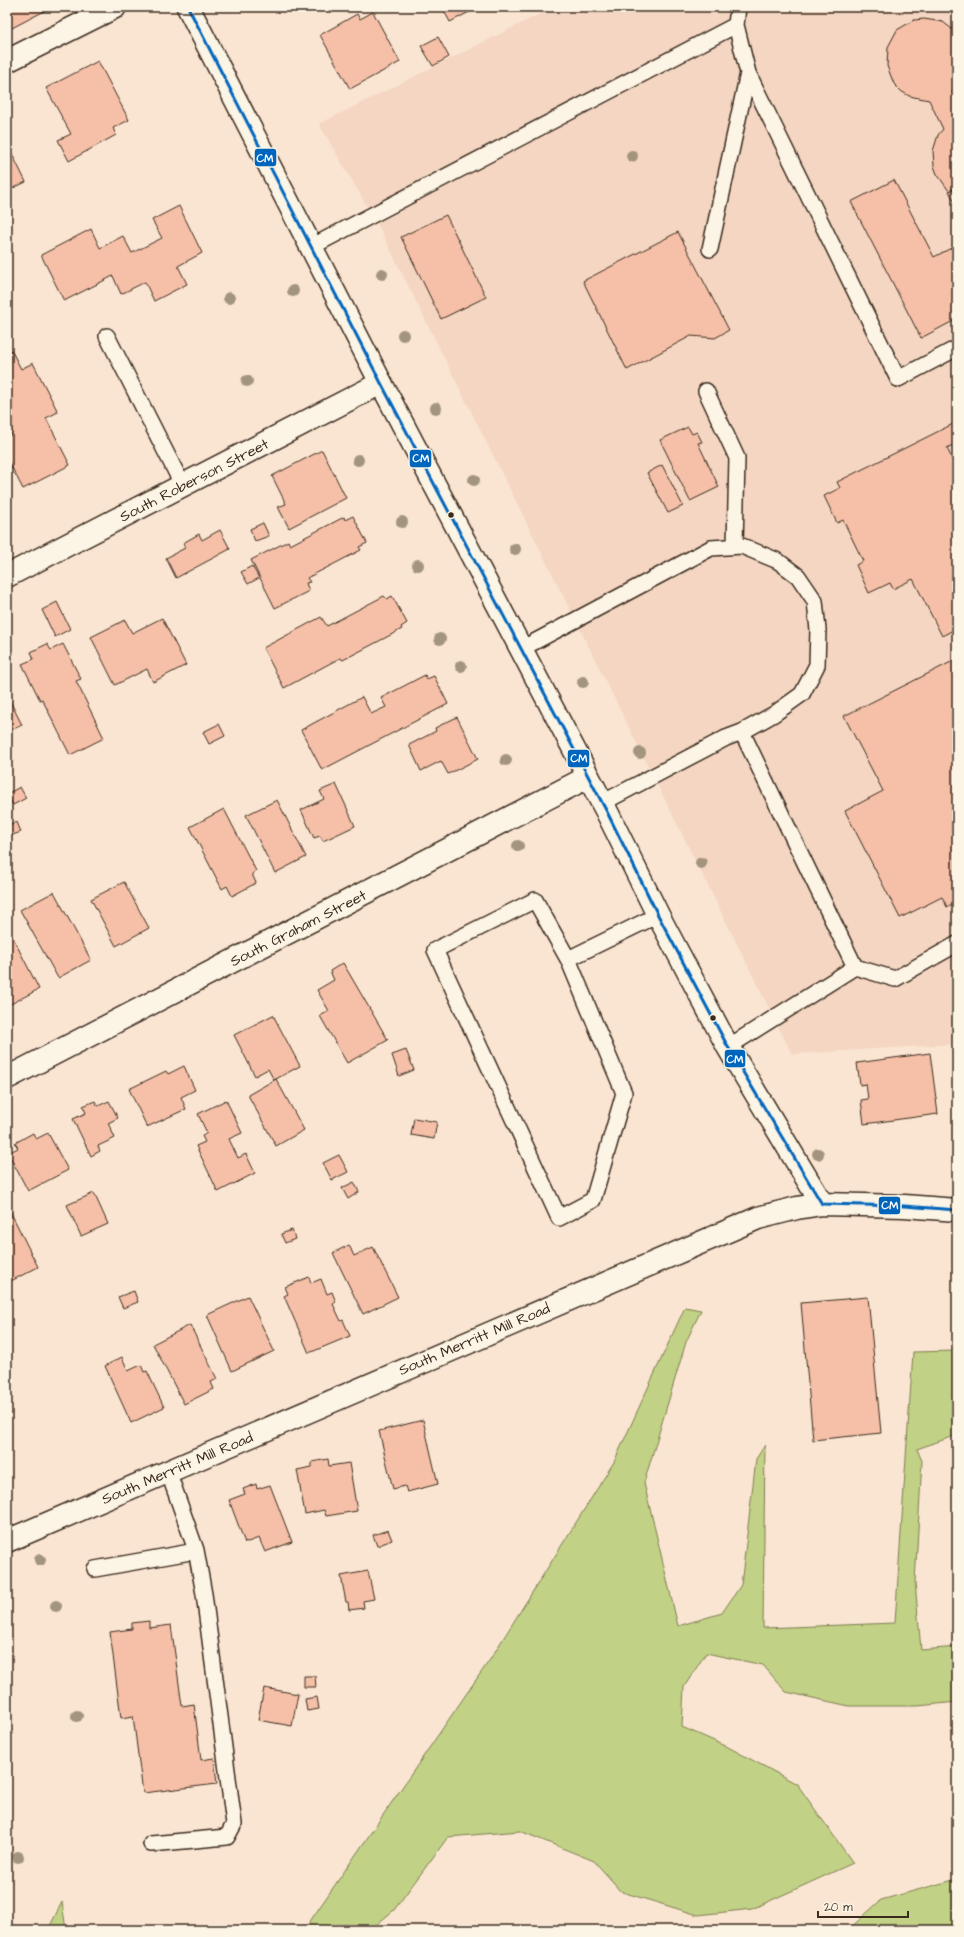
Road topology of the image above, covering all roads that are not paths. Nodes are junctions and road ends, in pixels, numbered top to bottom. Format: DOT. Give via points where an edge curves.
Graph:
graph roads {
  1 [pos="115,7"];
  2 [pos="188,7"];
  3 [pos="738,7"];
  4 [pos="736,25"];
  5 [pos="7,61"];
  6 [pos="748,73"];
  7 [pos="311,247"];
  8 [pos="710,249"];
  9 [pos="107,336"];
  10 [pos="957,348"];
  11 [pos="381,384"];
  12 [pos="706,391"];
  13 [pos="183,486"];
  14 [pos="735,546"];
  15 [pos="7,576"];
  16 [pos="521,649"];
  17 [pos="742,732"];
  18 [pos="588,778"];
  19 [pos="602,803"];
  20 [pos="658,915"];
  21 [pos="957,944"];
  22 [pos="568,959"];
  23 [pos="855,967"];
  24 [pos="728,1046"];
  25 [pos="7,1078"];
  26 [pos="822,1204"];
  27 [pos="957,1210"];
  28 [pos="168,1471"];
  29 [pos="7,1541"];
  30 [pos="196,1551"];
  31 [pos="95,1569"];
  32 [pos="151,1844"];
  1 -- 5 [label="street"];
  2 -- 7 [label="street"];
  3 -- 4 [label="lane"];
  4 -- 6 [label="lane"];
  4 -- 7 [label="lane"];
  6 -- 8 [label="lane"];
  6 -- 10 [label="lane" via="898,379"];
  7 -- 11 [label="street"];
  9 -- 13 [label="lane"];
  11 -- 13 [label="street, South Roberson Street"];
  11 -- 16 [label="street"];
  12 -- 14 [label="lane" via="737,458"];
  13 -- 15 [label="street, South Roberson Street"];
  14 -- 16 [label="lane" via="711,548"];
  14 -- 17 [label="lane" via="742,546 778,561 798,576 815,601 818,630 817,665 802,694"];
  16 -- 18 [label="street"];
  17 -- 19 [label="lane"];
  17 -- 23 [label="lane"];
  18 -- 19 [label="street"];
  18 -- 25 [label="street, South Graham Street"];
  19 -- 20 [label="street"];
  20 -- 22 [label="lane"];
  20 -- 24 [label="street"];
  21 -- 23 [label="lane" via="895,979"];
  22 -- 22 [label="lane" via="535,900 435,950 559,1218 593,1200 624,1093"];
  23 -- 24 [label="lane"];
  24 -- 26 [label="street"];
  26 -- 27 [label="street, South Merritt Mill Road"];
  26 -- 28 [label="street, South Merritt Mill Road" via="758,1218"];
  28 -- 29 [label="street, South Merritt Mill Road"];
  28 -- 30 [label="lane"];
  30 -- 31 [label="lane"];
  30 -- 32 [label="lane" via="234,1824 227,1838"];
}
